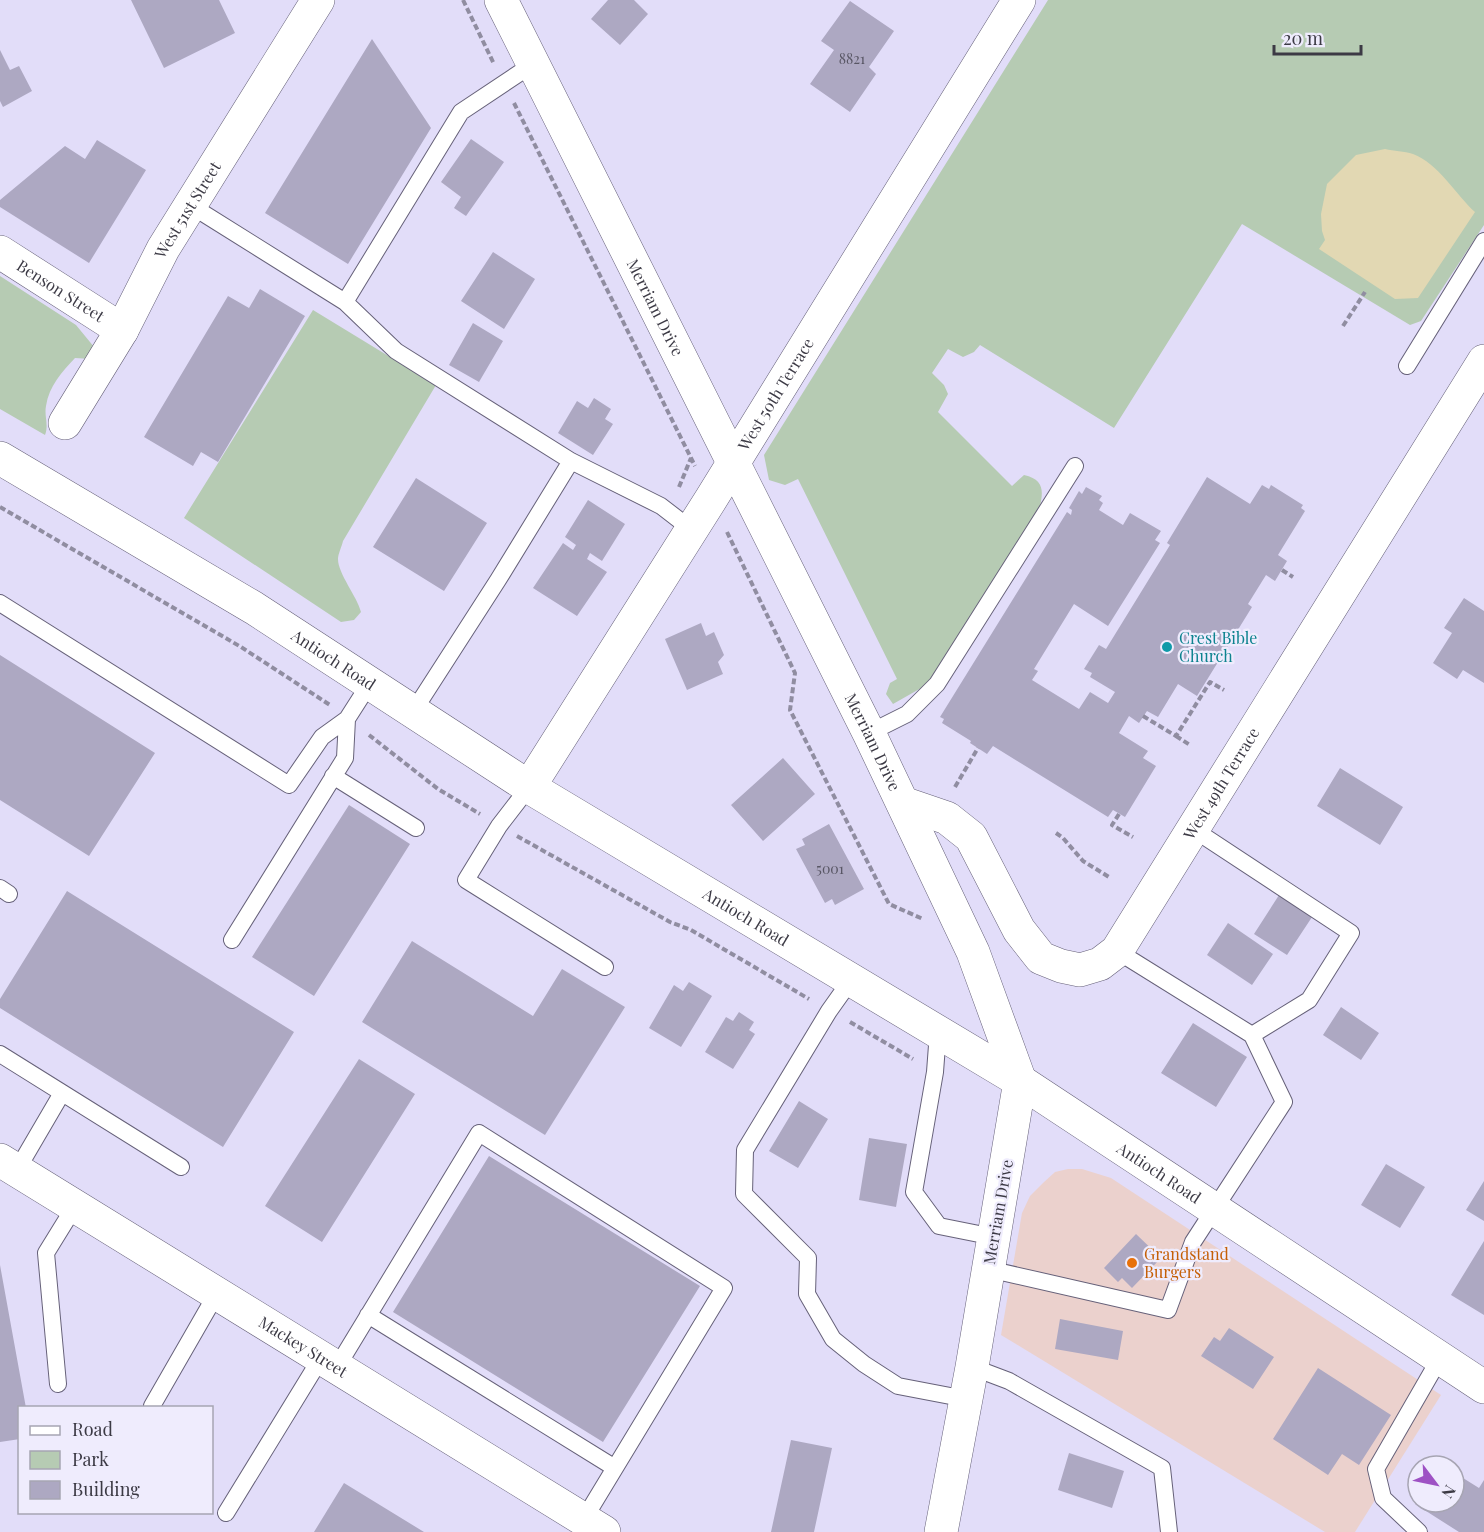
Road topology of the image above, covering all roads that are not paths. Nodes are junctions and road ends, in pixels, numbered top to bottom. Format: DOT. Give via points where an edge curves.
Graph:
graph roads {
  1 [pos="318,0"];
  2 [pos="501,0"];
  3 [pos="1019,0"];
  4 [pos="533,64"];
  5 [pos="190,205"];
  6 [pos="1484,241"];
  7 [pos="0,252"];
  8 [pos="345,302"];
  9 [pos="122,330"];
  10 [pos="1484,361"];
  11 [pos="1407,366"];
  12 [pos="65,423"];
  13 [pos="0,458"];
  14 [pos="571,461"];
  15 [pos="734,462"];
  16 [pos="1075,466"];
  17 [pos="692,530"];
  18 [pos="0,603"];
  19 [pos="370,683"];
  20 [pos="413,712"];
  21 [pos="347,719"];
  22 [pos="869,733"];
  23 [pos="333,776"];
  24 [pos="529,787"];
  25 [pos="903,803"];
  26 [pos="416,828"];
  27 [pos="1193,829"];
  28 [pos="232,940"];
  29 [pos="1117,951"];
  30 [pos="605,967"];
  31 [pos="851,980"];
  32 [pos="938,1032"];
  33 [pos="1252,1035"];
  34 [pos="0,1054"];
  35 [pos="1020,1081"];
  36 [pos="62,1093"];
  37 [pos="8,1165"];
  38 [pos="181,1167"];
  39 [pos="75,1206"];
  40 [pos="1215,1210"];
  41 [pos="994,1237"];
  42 [pos="988,1269"];
  43 [pos="216,1293"];
  44 [pos="368,1315"];
  45 [pos="1440,1358"];
  46 [pos="329,1363"];
  47 [pos="969,1383"];
  48 [pos="58,1384"];
  49 [pos="1484,1387"];
  50 [pos="153,1406"];
  51 [pos="615,1468"];
  52 [pos="226,1513"];
  53 [pos="594,1526"];
  54 [pos="941,1532"];
  55 [pos="1169,1532"];
  56 [pos="1419,1532"];
  1 -- 5 [label="main road, West 51st Street"];
  2 -- 4 [label="main road, Merriam Drive"];
  3 -- 15 [label="main road, West 50th Terrace"];
  4 -- 8 [label="lane" via="461,112"];
  4 -- 15 [label="main road, Merriam Drive"];
  5 -- 8 [label="lane"];
  5 -- 9 [label="main road, West 51st Street"];
  6 -- 11 [label="lane"];
  7 -- 9 [label="main road, Benson Street"];
  8 -- 14 [label="lane" via="396,351"];
  9 -- 12 [label="main road, West 51st Street"];
  10 -- 27 [label="main road, West 49th Terrace"];
  13 -- 19 [label="main road, Antioch Road" via="255,608"];
  14 -- 17 [label="lane" via="661,506"];
  14 -- 20 [label="lane"];
  15 -- 17 [label="main road, West 50th Terrace"];
  15 -- 22 [label="main road, Merriam Drive"];
  16 -- 22 [label="lane" via="937,684 908,714"];
  17 -- 24 [label="main road, West 50th Terrace"];
  18 -- 21 [label="lane" via="289,785 321,737"];
  19 -- 20 [label="main road, Antioch Road"];
  19 -- 21 [label="lane"];
  20 -- 24 [label="main road, Antioch Road"];
  21 -- 23 [label="lane" via="345,758"];
  22 -- 25 [label="main road, Merriam Drive"];
  23 -- 26 [label="lane"];
  23 -- 28 [label="lane"];
  24 -- 30 [label="lane" via="466,880"];
  24 -- 31 [label="main road, Antioch Road"];
  25 -- 29 [label="main road, West 49th Terrace" via="947,818 971,837 1019,930 1041,958 1080,970 1100,964"];
  25 -- 35 [label="main road, Merriam Drive" via="973,952"];
  27 -- 29 [label="main road, West 49th Terrace"];
  27 -- 33 [label="lane" via="1351,933 1309,999"];
  29 -- 33 [label="lane"];
  31 -- 32 [label="main road, Antioch Road"];
  31 -- 47 [label="lane" via="745,1150 744,1194 808,1258 807,1294 833,1339 898,1386"];
  32 -- 35 [label="main road, Antioch Road"];
  32 -- 41 [label="lane" via="914,1192 939,1226"];
  33 -- 40 [label="lane" via="1284,1102"];
  34 -- 36 [label="lane"];
  35 -- 40 [label="main road, Antioch Road"];
  35 -- 41 [label="main road, Merriam Drive"];
  36 -- 37 [label="lane"];
  36 -- 38 [label="lane"];
  37 -- 39 [label="main road, Mackey Street"];
  39 -- 43 [label="main road, Mackey Street"];
  39 -- 48 [label="lane" via="46,1253"];
  40 -- 42 [label="lane" via="1193,1242 1168,1310"];
  40 -- 45 [label="main road, Antioch Road"];
  41 -- 42 [label="main road, Merriam Drive"];
  42 -- 47 [label="main road, Merriam Drive"];
  43 -- 46 [label="main road, Mackey Street"];
  43 -- 50 [label="lane"];
  44 -- 46 [label="lane"];
  44 -- 51 [label="lane"];
  44 -- 51 [label="lane" via="479,1132 724,1288"];
  45 -- 49 [label="main road, Antioch Road"];
  45 -- 56 [label="lane" via="1376,1469 1383,1498"];
  46 -- 52 [label="lane"];
  46 -- 53 [label="main road, Mackey Street"];
  47 -- 54 [label="main road, Merriam Drive"];
  47 -- 55 [label="lane" via="1009,1381 1162,1468"];
  51 -- 53 [label="lane"];
}
